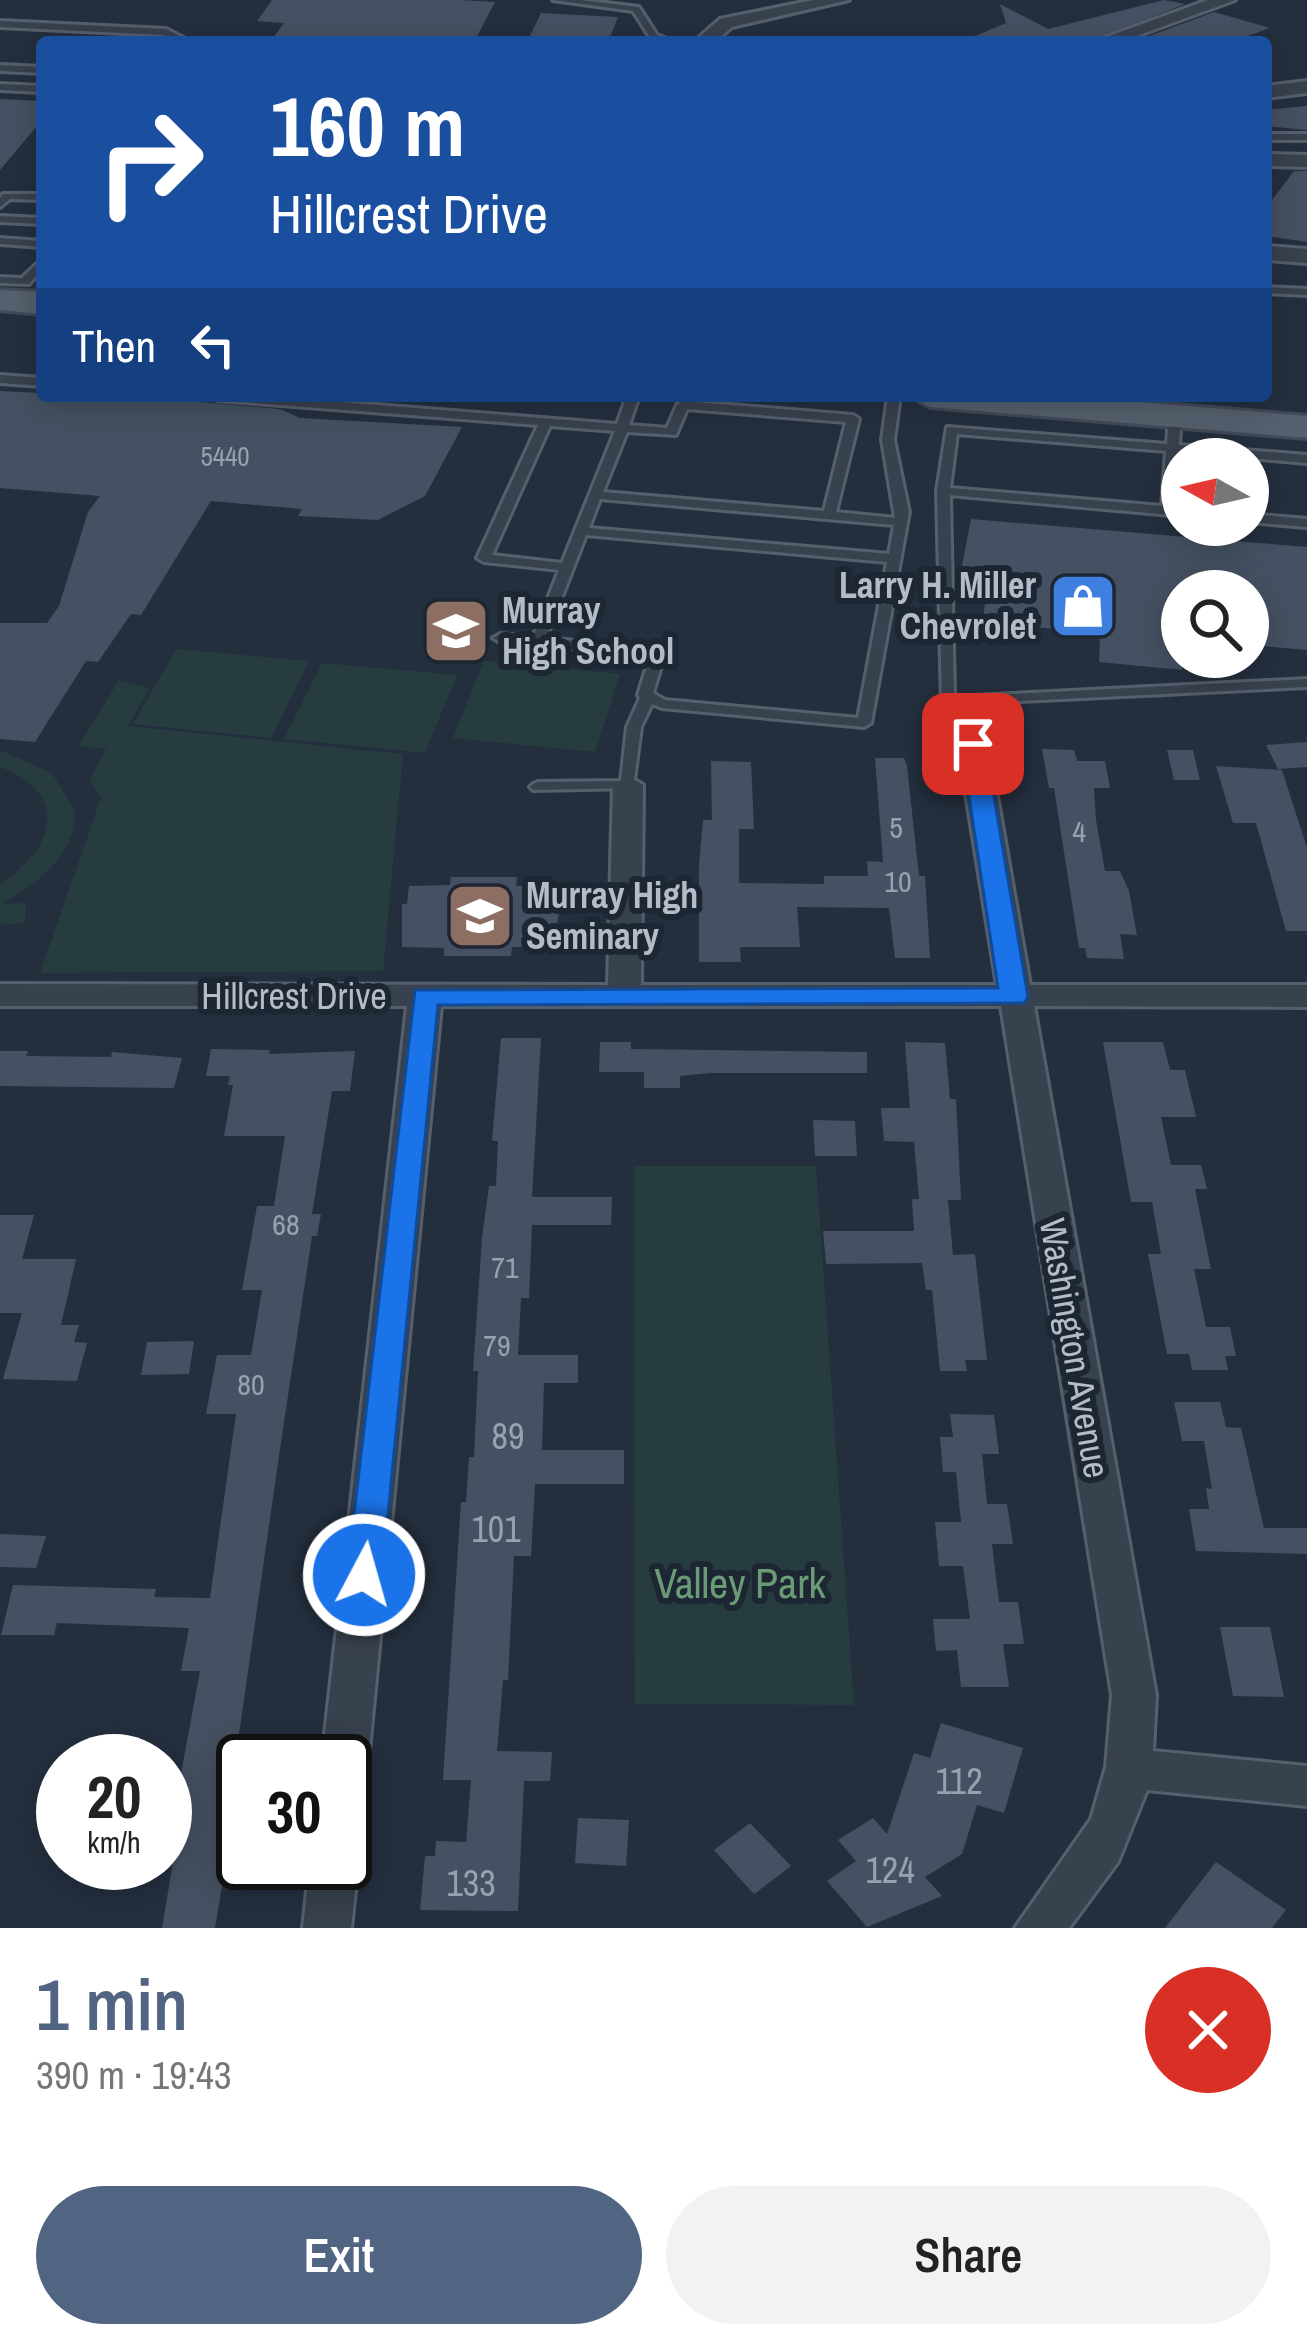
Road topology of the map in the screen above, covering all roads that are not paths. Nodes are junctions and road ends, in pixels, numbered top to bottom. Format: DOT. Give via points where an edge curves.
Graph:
graph roads {
  1 [pos="557,0"];
  2 [pos="840,0"];
  3 [pos="1226,0"];
  4 [pos="791,4"];
  5 [pos="0,24"];
  6 [pos="132,36"];
  7 [pos="653,36"];
  8 [pos="705,36"];
  9 [pos="1120,36"];
  10 [pos="0,68"];
  11 [pos="36,70"];
  12 [pos="0,87"];
  13 [pos="1307,87"];
  14 [pos="36,89"];
  15 [pos="1272,91"];
  16 [pos="1272,137"];
  17 [pos="1307,137"];
  18 [pos="1272,160"];
  19 [pos="1307,161"];
  20 [pos="36,197"];
  21 [pos="2,198"];
  22 [pos="0,219"];
  23 [pos="36,221"];
  24 [pos="0,241"];
  25 [pos="36,244"];
  26 [pos="1272,253"];
  27 [pos="1307,256"];
  28 [pos="0,280"];
  29 [pos="1272,290"];
  30 [pos="1307,292"];
  31 [pos="22,295"];
  32 [pos="0,325"];
  33 [pos="36,327"];
  34 [pos="0,379"];
  35 [pos="36,382"];
  36 [pos="293,402"];
  37 [pos="630,402"];
  38 [pos="893,402"];
  39 [pos="992,402"];
  40 [pos="1307,406"];
  41 [pos="1179,420"];
  42 [pos="546,422"];
  43 [pos="1307,427"];
  44 [pos="622,428"];
  45 [pos="1307,459"];
  46 [pos="943,491"];
  47 [pos="595,495"];
  48 [pos="1161,511"];
  49 [pos="829,516"];
  50 [pos="1269,520"];
  51 [pos="902,522"];
  52 [pos="1307,524"];
  53 [pos="581,531"];
  54 [pos="895,559"];
  55 [pos="566,567"];
  56 [pos="500,638"];
  57 [pos="538,641"];
  58 [pos="1307,683"];
  59 [pos="648,696"];
  60 [pos="973,744"];
  61 [pos="628,785"];
  62 [pos="538,788"];
  63 [pos="0,995"];
  64 [pos="624,995"];
  65 [pos="1307,995"];
  66 [pos="425,997"];
  67 [pos="1014,997"];
  68 [pos="348,1734"];
  69 [pos="1132,1769"];
  70 [pos="1307,1786"];
  71 [pos="332,1890"];
  72 [pos="328,1928"];
  73 [pos="1040,1928"];
  1 -- 7 [label="lane" via="636,10"];
  2 -- 4 [label="street"];
  3 -- 9 [label="street"];
  4 -- 8 [label="street"];
  5 -- 6 [label="lane"];
  10 -- 11 [label="lane"];
  12 -- 14 [label="lane"];
  13 -- 15 [label="street"];
  16 -- 17 [label="lane"];
  18 -- 19 [label="street"];
  20 -- 21 [label="lane"];
  22 -- 23 [label="lane"];
  24 -- 25 [label="lane"];
  26 -- 27 [label="street"];
  28 -- 31 [label="lane"];
  29 -- 30 [label="lane"];
  32 -- 33 [label="main road"];
  34 -- 35 [label="lane"];
  36 -- 42 [label="lane"];
  37 -- 44 [label="lane"];
  38 -- 51 [label="lane" via="888,440"];
  39 -- 41 [label="main road"];
  40 -- 41 [label="main road"];
  41 -- 43 [label="main road"];
  41 -- 45 [label="lane"];
  41 -- 46 [label="lane" via="951,430"];
  42 -- 44 [label="lane"];
  42 -- 55 [label="lane" via="484,558"];
  44 -- 47 [label="lane"];
  44 -- 49 [label="lane" via="672,432 683,405 853,419"];
  46 -- 48 [label="lane"];
  46 -- 58 [label="lane" via="947,703"];
  47 -- 49 [label="lane"];
  47 -- 53 [label="lane"];
  49 -- 51 [label="lane"];
  50 -- 52 [label="lane"];
  51 -- 54 [label="lane"];
  53 -- 54 [label="lane"];
  53 -- 55 [label="lane"];
  54 -- 59 [label="lane" via="865,723 662,704"];
  55 -- 57 [label="lane"];
  56 -- 57 [label="lane"];
  57 -- 59 [label="lane" via="658,653"];
  59 -- 61 [label="lane" via="631,740"];
  60 -- 67 [label="street, Washington Avenue"];
  61 -- 62 [label="lane"];
  61 -- 64 [label="street"];
  63 -- 66 [label="street, Hillcrest Drive"];
  64 -- 66 [label="street, Hillcrest Drive"];
  64 -- 67 [label="street, Hillcrest Drive"];
  65 -- 67 [label="street, Hillcrest Drive"];
  66 -- 68 [label="street"];
  67 -- 69 [label="street, Washington Avenue" via="1134,1695"];
  69 -- 70 [label="street"];
  69 -- 73 [label="street, Washington Avenue" via="1109,1842"];
  71 -- 72 [label="street"];
}
